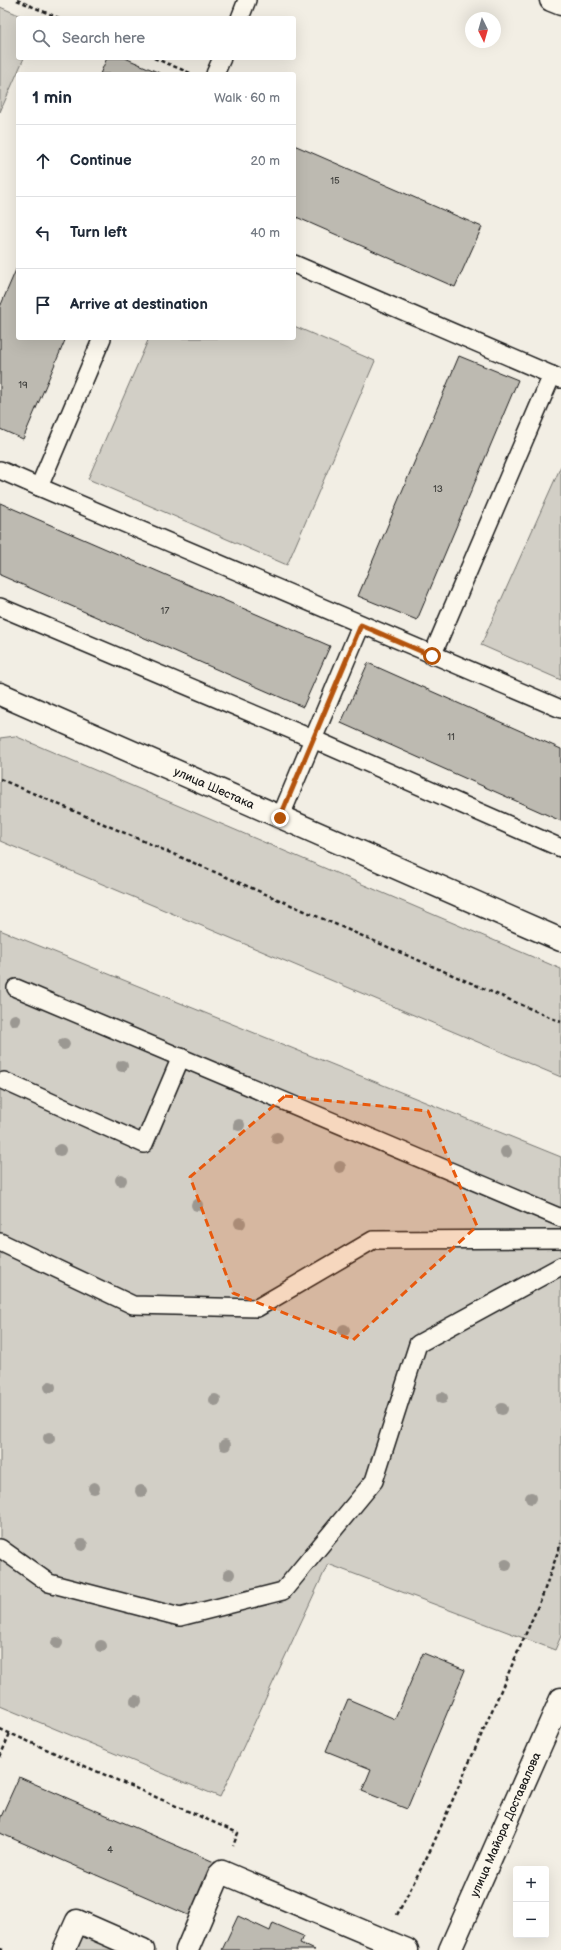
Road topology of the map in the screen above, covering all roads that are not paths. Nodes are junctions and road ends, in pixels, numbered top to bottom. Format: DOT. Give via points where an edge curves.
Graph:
graph roads {
  1 [pos="247,0"];
  2 [pos="551,0"];
  3 [pos="561,4"];
  4 [pos="241,16"];
  5 [pos="221,60"];
  6 [pos="216,72"];
  7 [pos="296,265"];
  8 [pos="101,340"];
  9 [pos="556,377"];
  10 [pos="0,470"];
  11 [pos="39,487"];
  12 [pos="0,607"];
  13 [pos="361,625"];
  14 [pos="432,656"];
  15 [pos="0,694"];
  16 [pos="561,709"];
  17 [pos="313,739"];
  18 [pos="280,818"];
  19 [pos="561,848"];
  20 [pos="561,940"];
  21 [pos="16,988"];
  22 [pos="181,1056"];
  23 [pos="4,1081"];
  24 [pos="561,1218"];
  25 [pos="561,1239"];
  26 [pos="0,1242"];
  27 [pos="561,1266"];
  28 [pos="0,1548"];
  29 [pos="561,1699"];
  30 [pos="64,1950"];
  31 [pos="144,1950"];
  32 [pos="187,1950"];
  33 [pos="408,1950"];
  34 [pos="450,1950"];
  1 -- 4 [label="lane"];
  2 -- 3 [label="street"];
  5 -- 6 [label="lane"];
  7 -- 9 [label="lane"];
  8 -- 11 [label="lane"];
  9 -- 14 [label="lane"];
  10 -- 11 [label="lane"];
  11 -- 13 [label="lane"];
  12 -- 17 [label="lane"];
  13 -- 14 [label="lane"];
  13 -- 17 [label="lane"];
  14 -- 16 [label="lane"];
  15 -- 18 [label="street, улица Шестака"];
  17 -- 18 [label="lane"];
  17 -- 19 [label="lane"];
  18 -- 20 [label="street, улица Шестака"];
  21 -- 22 [label="lane"];
  22 -- 23 [label="lane" via="144,1144"];
  22 -- 24 [label="lane"];
  25 -- 26 [label="lane" via="373,1240 257,1308 133,1305"];
  27 -- 28 [label="lane" via="418,1344 374,1482 283,1591 180,1617 49,1583"];
  29 -- 34 [label="street, улица Майора Доставалова"];
  30 -- 31 [label="street" via="77,1921"];
  32 -- 33 [label="street" via="222,1872"];
}
